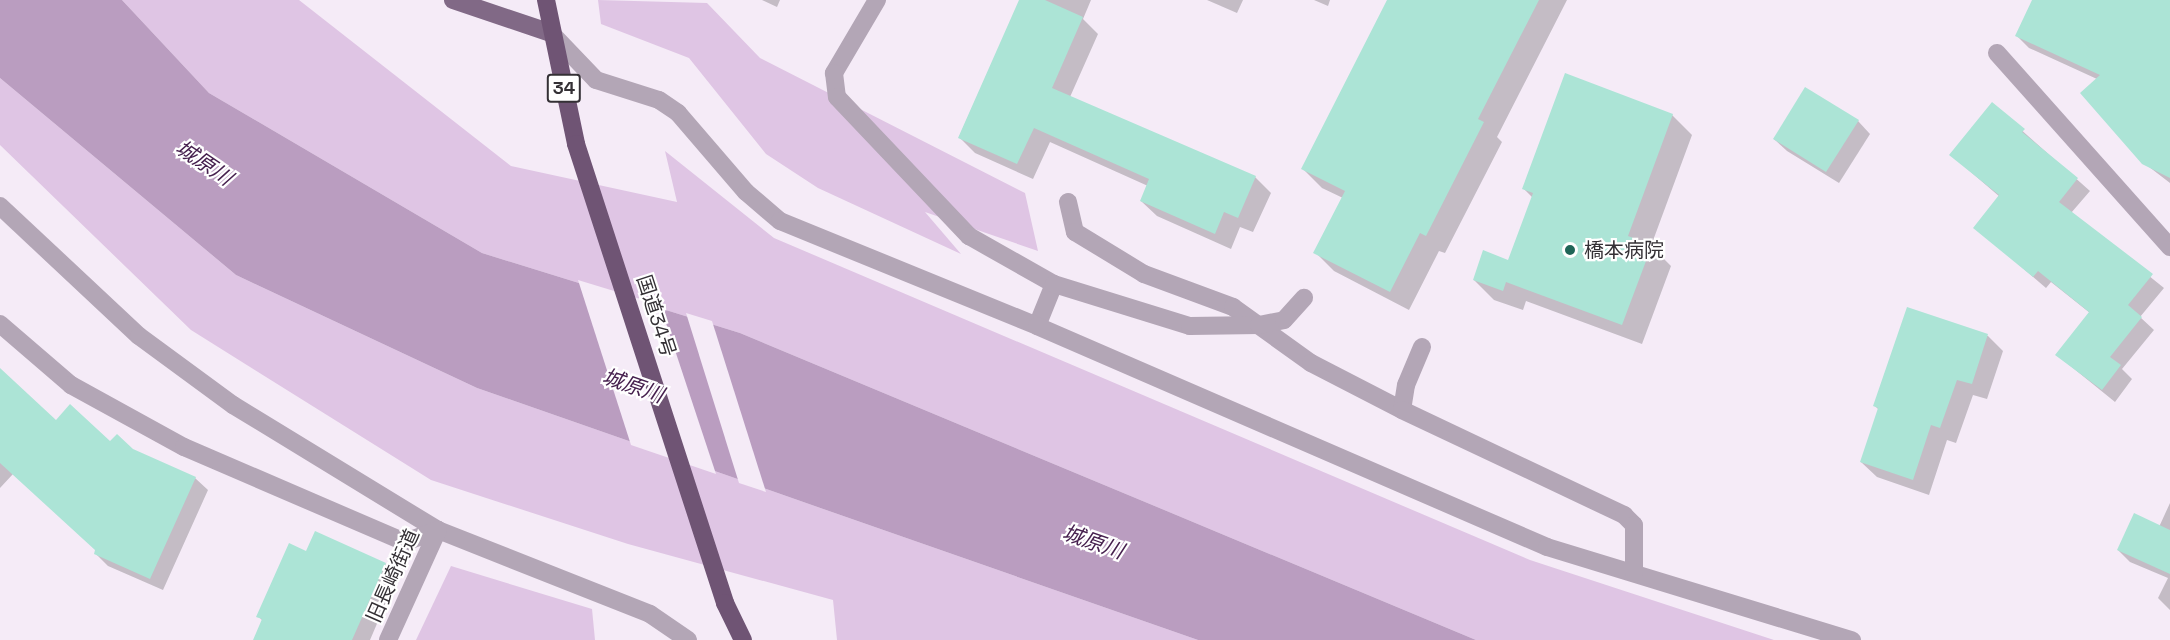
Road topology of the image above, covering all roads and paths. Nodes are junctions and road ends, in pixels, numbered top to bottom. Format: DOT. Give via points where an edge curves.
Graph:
graph roads {
  1 [pos="453,0"];
  2 [pos="546,0"];
  3 [pos="877,0"];
  4 [pos="551,33"];
  5 [pos="1997,53"];
  6 [pos="1068,202"];
  7 [pos="0,206"];
  8 [pos="2170,247"];
  9 [pos="1054,284"];
  10 [pos="1304,298"];
  11 [pos="0,324"];
  12 [pos="1259,325"];
  13 [pos="1037,326"];
  14 [pos="1422,348"];
  15 [pos="1402,410"];
  16 [pos="438,530"];
  17 [pos="1634,573"];
  18 [pos="388,640"];
  19 [pos="688,640"];
  20 [pos="743,640"];
  21 [pos="1852,640"];
  1 -- 4 [label="main road"];
  2 -- 4 [label="highway, 国道34号 / 34"];
  3 -- 9 [label="street" via="834,73 837,97 969,236"];
  4 -- 13 [label="street" via="596,80 658,100 678,113 746,192 780,221"];
  4 -- 20 [label="highway, 国道34号 / 34" via="576,144 725,603"];
  5 -- 8 [label="street"];
  6 -- 12 [label="street" via="1075,232 1144,274 1233,307"];
  7 -- 16 [label="street" via="75,280 149,343 233,405"];
  9 -- 12 [label="street" via="1190,326"];
  9 -- 13 [label="street"];
  10 -- 12 [label="street" via="1284,320"];
  11 -- 16 [label="street" via="71,385 184,447 405,542"];
  12 -- 15 [label="street" via="1311,363"];
  13 -- 17 [label="street" via="1547,547"];
  14 -- 15 [label="street" via="1406,385"];
  15 -- 17 [label="street" via="1624,515 1634,525"];
  16 -- 18 [label="street, 旧長崎街道"];
  16 -- 19 [label="street" via="650,614"];
  17 -- 21 [label="street"];
}
